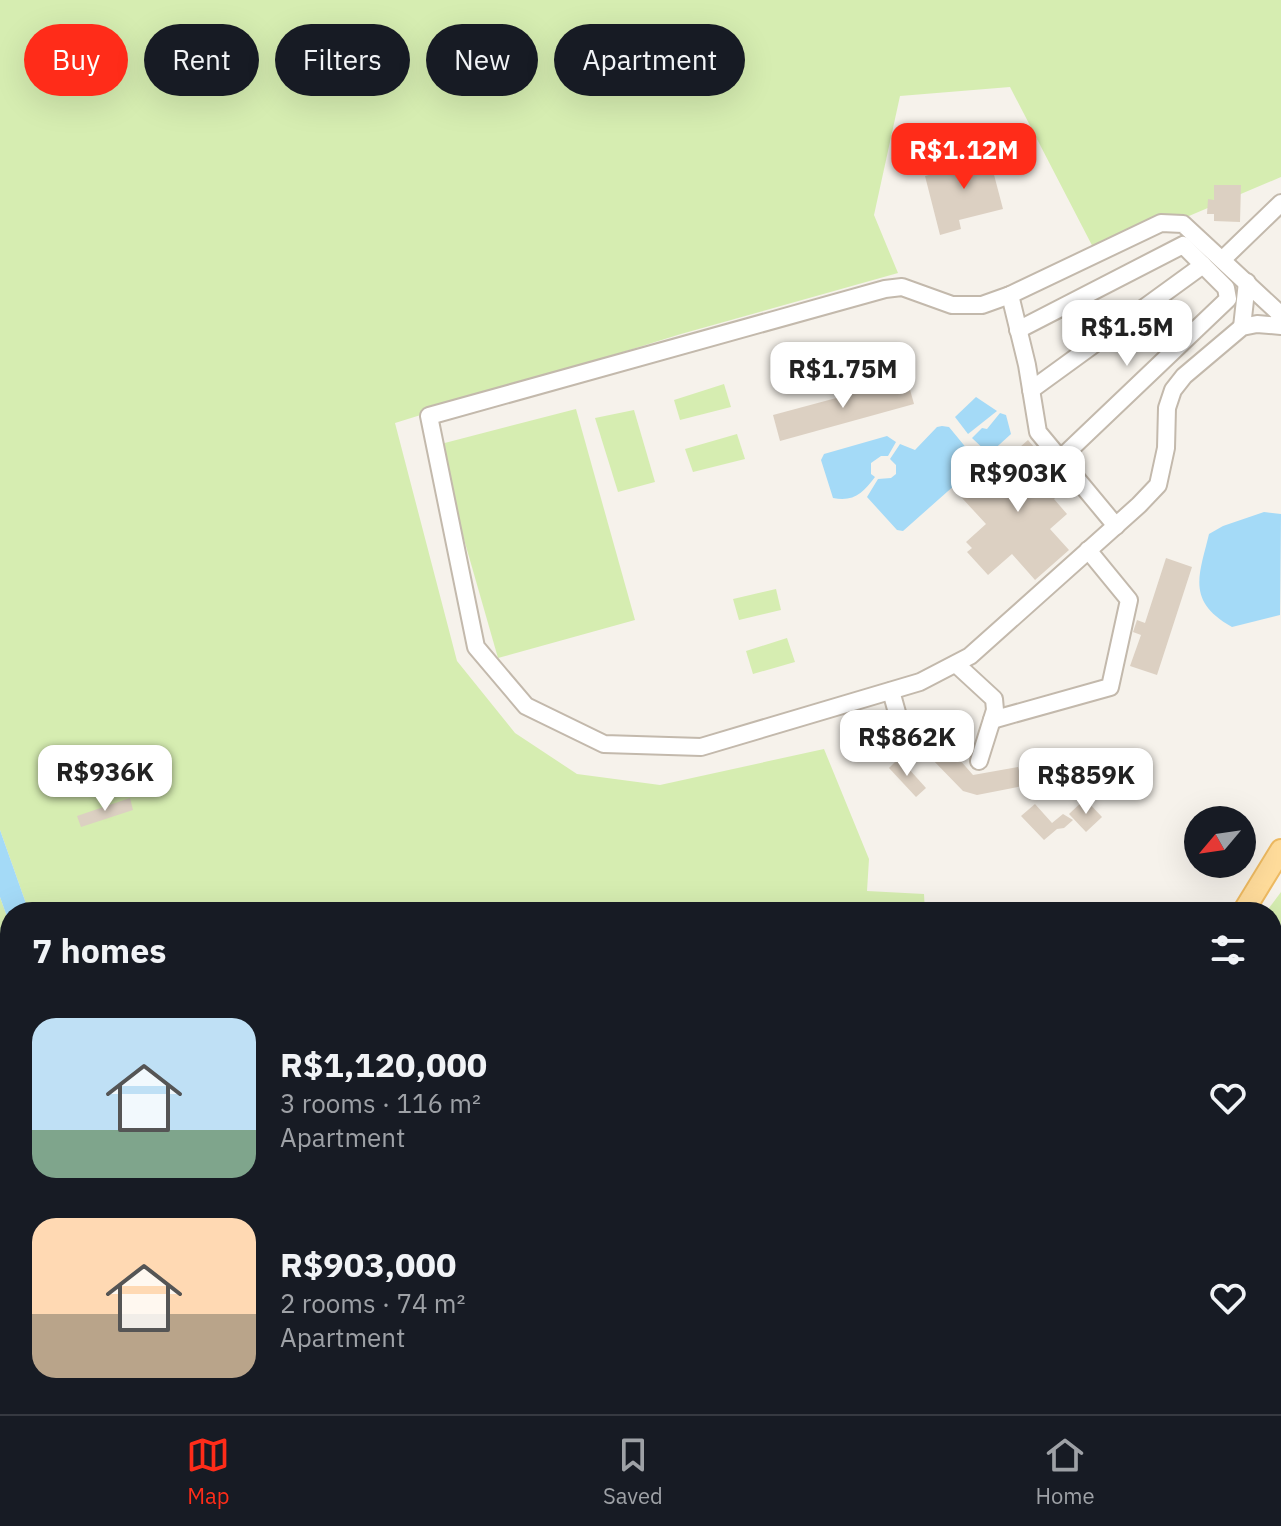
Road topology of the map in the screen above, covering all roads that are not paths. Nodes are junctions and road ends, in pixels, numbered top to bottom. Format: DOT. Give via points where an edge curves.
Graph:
graph roads {
  1 [pos="1281,203"];
  2 [pos="1223,259"];
  3 [pos="1203,265"];
  4 [pos="1247,282"];
  5 [pos="1010,295"];
  6 [pos="1281,315"];
  7 [pos="1281,326"];
  8 [pos="1242,327"];
  9 [pos="1018,330"];
  10 [pos="1031,390"];
  11 [pos="1060,459"];
  12 [pos="1116,526"];
  13 [pos="1088,550"];
  14 [pos="956,664"];
  15 [pos="891,691"];
  16 [pos="992,720"];
  17 [pos="908,752"];
  18 [pos="979,761"];
  19 [pos="1281,850"];
  20 [pos="1249,902"];
  1 -- 2 [label="street"];
  2 -- 4 [label="street"];
  2 -- 5 [label="street" via="1183,224 1161,223"];
  3 -- 9 [label="street" via="1183,245"];
  3 -- 10 [label="street"];
  3 -- 11 [label="street" via="1226,288 1228,299"];
  4 -- 6 [label="street"];
  4 -- 8 [label="street"];
  5 -- 9 [label="street"];
  5 -- 15 [label="street" via="982,305 952,305 902,287 885,289 429,416 476,647 526,706 604,744 701,747"];
  7 -- 8 [label="street"];
  8 -- 12 [label="street" via="1173,390 1158,485"];
  9 -- 10 [label="street"];
  10 -- 11 [label="street" via="1038,432"];
  11 -- 12 [label="street"];
  12 -- 13 [label="street"];
  13 -- 14 [label="street"];
  13 -- 16 [label="street" via="1129,600 1110,687"];
  14 -- 15 [label="street"];
  14 -- 16 [label="street" via="994,699"];
  15 -- 17 [label="street"];
  16 -- 18 [label="street"];
  19 -- 20 [label="main road"];
}
